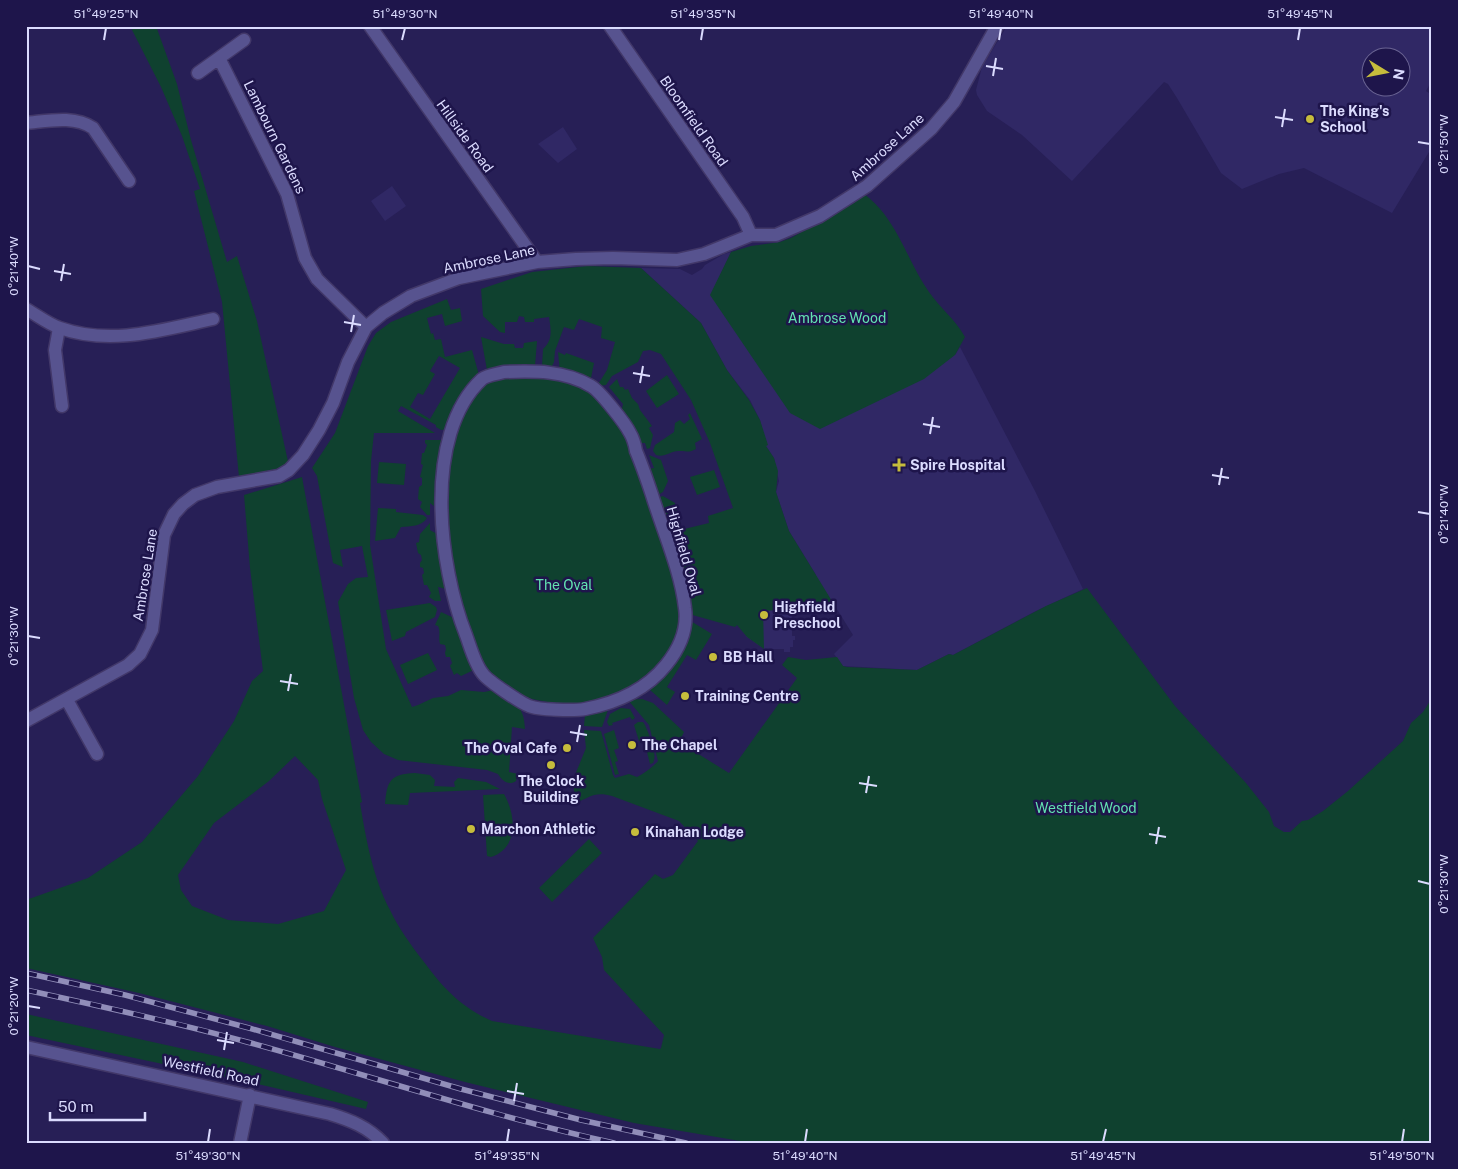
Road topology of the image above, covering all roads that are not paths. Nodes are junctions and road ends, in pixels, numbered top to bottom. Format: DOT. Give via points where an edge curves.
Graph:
graph roads {
  1 [pos="370,26"];
  2 [pos="610,26"];
  3 [pos="997,26"];
  4 [pos="244,40"];
  5 [pos="219,58"];
  6 [pos="198,73"];
  7 [pos="26,123"];
  8 [pos="129,182"];
  9 [pos="751,235"];
  10 [pos="537,262"];
  11 [pos="26,309"];
  12 [pos="213,319"];
  13 [pos="366,327"];
  14 [pos="58,328"];
  15 [pos="62,406"];
  16 [pos="685,616"];
  17 [pos="67,700"];
  18 [pos="26,721"];
  19 [pos="97,754"];
  20 [pos="26,1047"];
  21 [pos="250,1095"];
  22 [pos="240,1143"];
  23 [pos="383,1143"];
  1 -- 10 [label="street, Hillside Road"];
  2 -- 9 [label="street, Bloomfield Road" via="743,217"];
  3 -- 9 [label="street, Ambrose Lane" via="954,102 931,129 867,186 820,216 776,235"];
  4 -- 5 [label="street"];
  5 -- 6 [label="street"];
  5 -- 13 [label="street, Lambourn Gardens" via="287,194 305,258 317,280"];
  7 -- 8 [label="street" via="77,120 86,123 93,128"];
  9 -- 10 [label="street, Ambrose Lane" via="704,254 677,260 613,258"];
  10 -- 13 [label="street, Ambrose Lane" via="454,279 410,296"];
  11 -- 14 [label="street"];
  12 -- 14 [label="street" via="129,336 105,337"];
  13 -- 17 [label="street, Ambrose Lane" via="319,430 289,470 279,476 216,487 195,495 174,514 164,535 154,620 145,646 128,665"];
  14 -- 15 [label="street" via="55,350"];
  16 -- 16 [label="street, Highfield Oval" via="675,567 630,433 613,410 593,387 550,372 504,372 483,377 455,420 445,452 442,490 443,539 450,582 461,624 483,674 530,707 578,710 621,698 637,691 667,663 679,645"];
  17 -- 18 [label="street, Ambrose Lane"];
  17 -- 19 [label="street"];
  20 -- 21 [label="street, Westfield Road"];
  21 -- 22 [label="street"];
  21 -- 23 [label="street, Westfield Road" via="342,1118 365,1128"];
}
